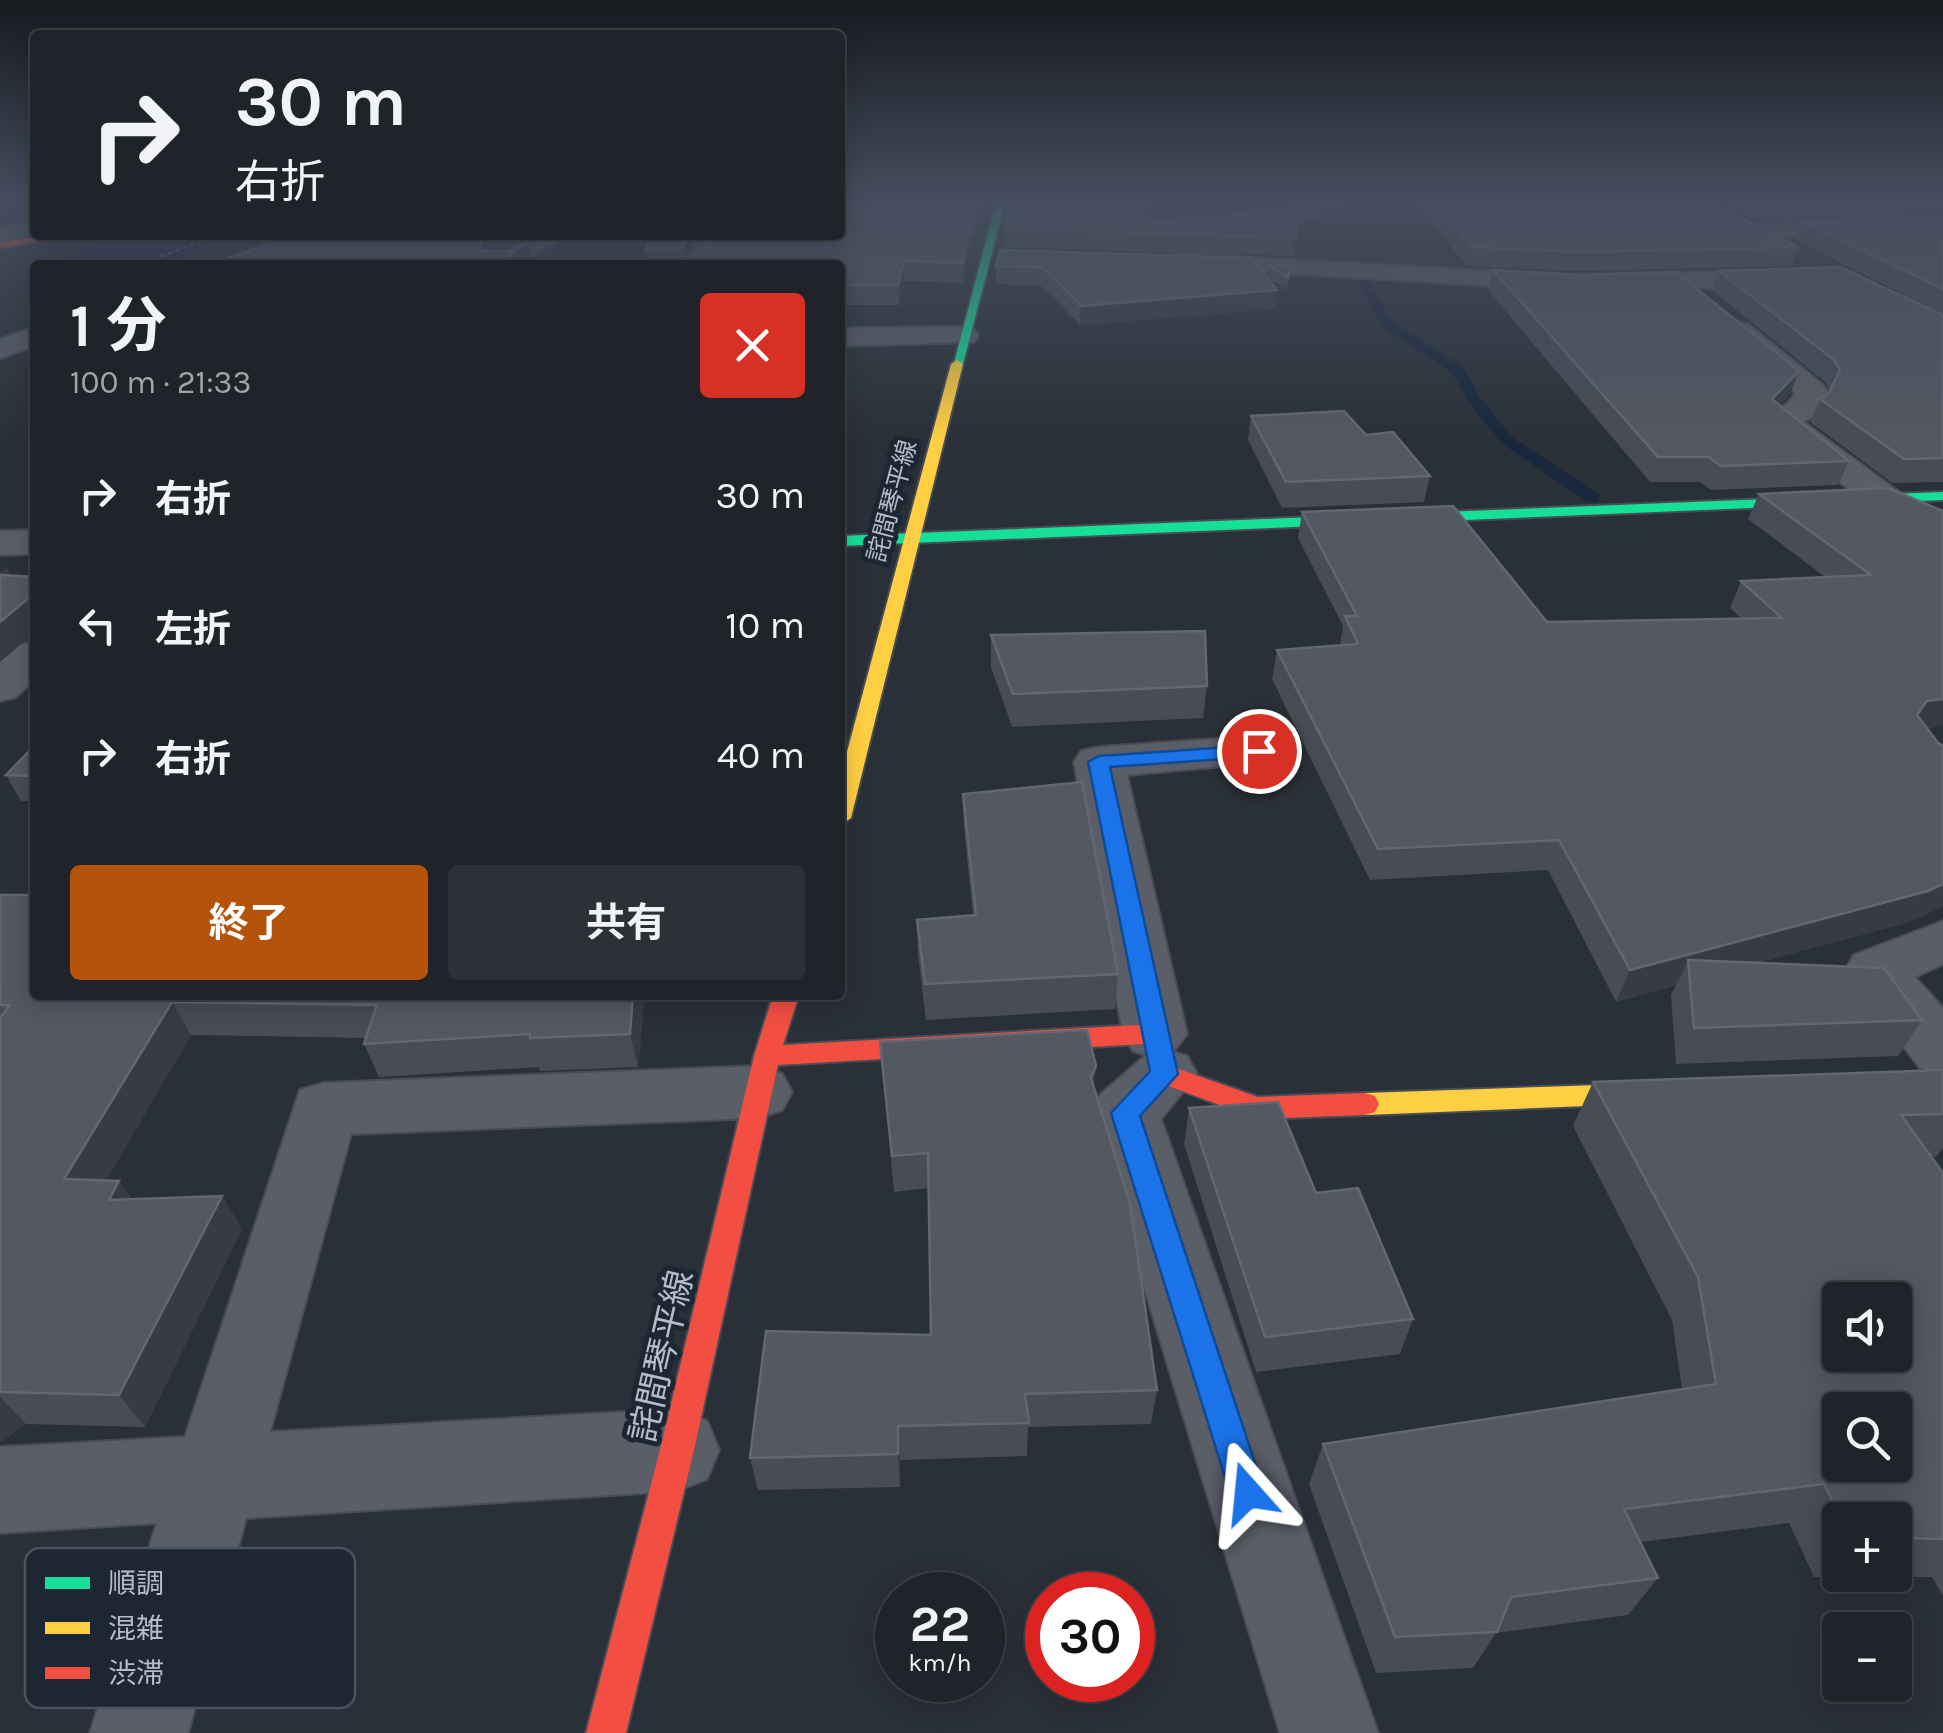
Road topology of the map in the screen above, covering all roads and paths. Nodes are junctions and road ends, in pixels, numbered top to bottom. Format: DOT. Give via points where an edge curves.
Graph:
graph roads {
  1 [pos="977,280"];
  2 [pos="1484,280"];
  3 [pos="1700,280"];
  4 [pos="1679,282"];
  5 [pos="964,336"];
  6 [pos="845,337"];
  7 [pos="30,338"];
  8 [pos="0,349"];
  9 [pos="1943,496"];
  10 [pos="1890,500"];
  11 [pos="1943,528"];
  12 [pos="845,540"];
  13 [pos="909,540"];
  14 [pos="30,659"];
  15 [pos="0,687"];
  16 [pos="1259,751"];
  17 [pos="845,798"];
  18 [pos="1943,941"];
  19 [pos="785,1000"];
  20 [pos="1943,1051"];
  21 [pos="1160,1054"];
  22 [pos="763,1074"];
  23 [pos="1688,1092"];
  24 [pos="677,1450"];
  25 [pos="214,1478"];
  26 [pos="0,1490"];
  27 [pos="193,1548"];
  28 [pos="146,1708"];
  29 [pos="139,1733"];
  30 [pos="606,1733"];
  31 [pos="1328,1733"];
  1 -- 5 [label="main road, 詫間琴平線"];
  2 -- 4 [label="street"];
  3 -- 4 [label="street"];
  4 -- 10 [label="street" via="1811,391 1805,407 1782,421"];
  5 -- 6 [label="street"];
  5 -- 13 [label="main road, 詫間琴平線"];
  7 -- 8 [label="street"];
  9 -- 10 [label="main road"];
  10 -- 11 [label="street"];
  10 -- 13 [label="main road"];
  12 -- 13 [label="main road"];
  13 -- 17 [label="main road, 詫間琴平線"];
  14 -- 15 [label="street"];
  16 -- 21 [label="street" via="1099,762"];
  18 -- 20 [label="street" via="1875,970"];
  19 -- 22 [label="main road, 詫間琴平線"];
  21 -- 22 [label="main road"];
  21 -- 23 [label="main road" via="1258,1108"];
  21 -- 31 [label="street" via="1125,1113"];
  22 -- 24 [label="main road, 詫間琴平線"];
  22 -- 25 [label="street" via="324,1109"];
  24 -- 25 [label="street"];
  24 -- 30 [label="main road, 詫間琴平線"];
  25 -- 26 [label="street"];
  25 -- 27 [label="street"];
  28 -- 29 [label="street"];
}
